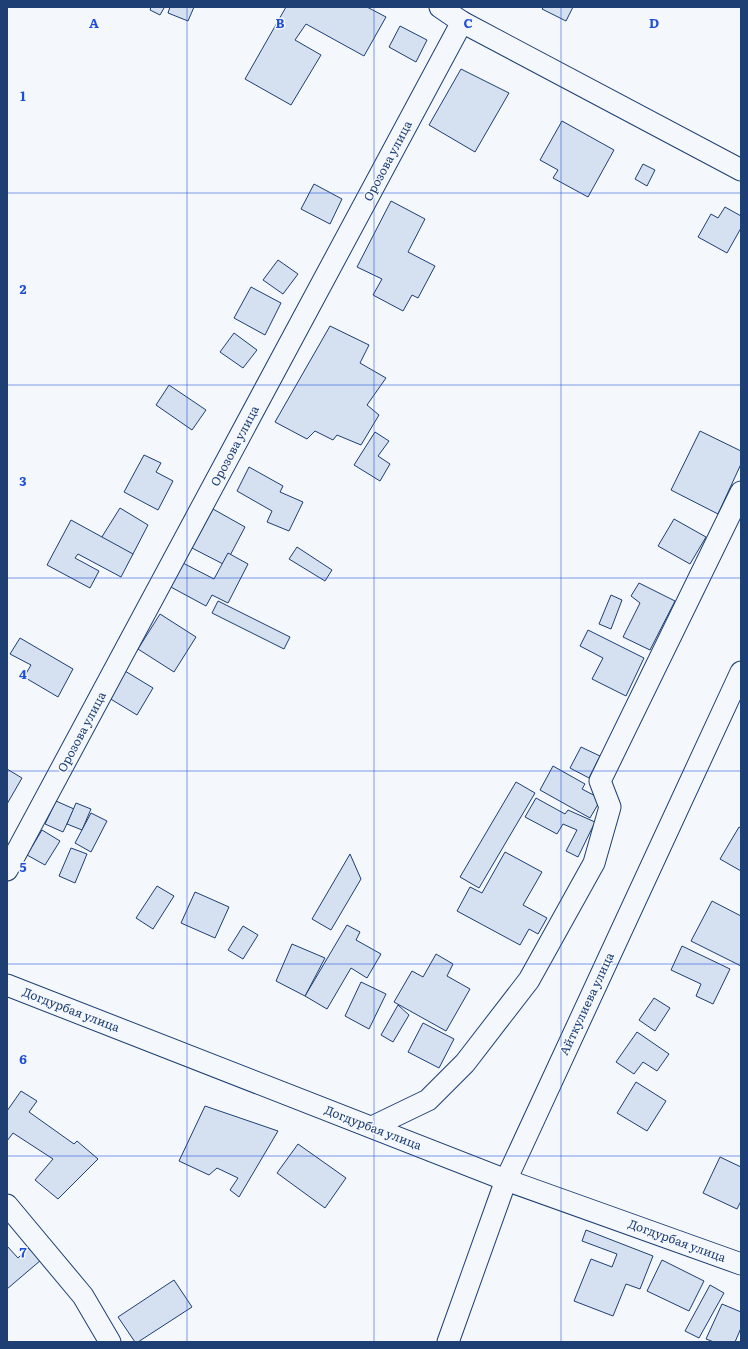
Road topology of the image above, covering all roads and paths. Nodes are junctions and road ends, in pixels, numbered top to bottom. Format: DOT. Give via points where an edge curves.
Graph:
graph roads {
  1 [pos="440,7"];
  2 [pos="462,22"];
  3 [pos="741,170"];
  4 [pos="741,492"];
  5 [pos="741,672"];
  6 [pos="7,870"];
  7 [pos="7,985"];
  8 [pos="372,1128"];
  9 [pos="506,1180"];
  10 [pos="7,1205"];
  11 [pos="741,1264"];
  12 [pos="110,1342"];
  13 [pos="448,1342"];
  1 -- 2 [label="street"];
  2 -- 3 [label="street"];
  2 -- 6 [label="street, Орозова улица"];
  4 -- 8 [label="street" via="600,782 610,807 594,863 529,980 466,1062 428,1100"];
  5 -- 9 [label="street, Айткулиева улица"];
  7 -- 8 [label="street, Догдурбая улица"];
  8 -- 9 [label="street, Догдурбая улица"];
  9 -- 11 [label="street, Догдурбая улица"];
  9 -- 13 [label="street, Айткулиева улица"];
  10 -- 12 [label="street" via="83,1296"];
}
